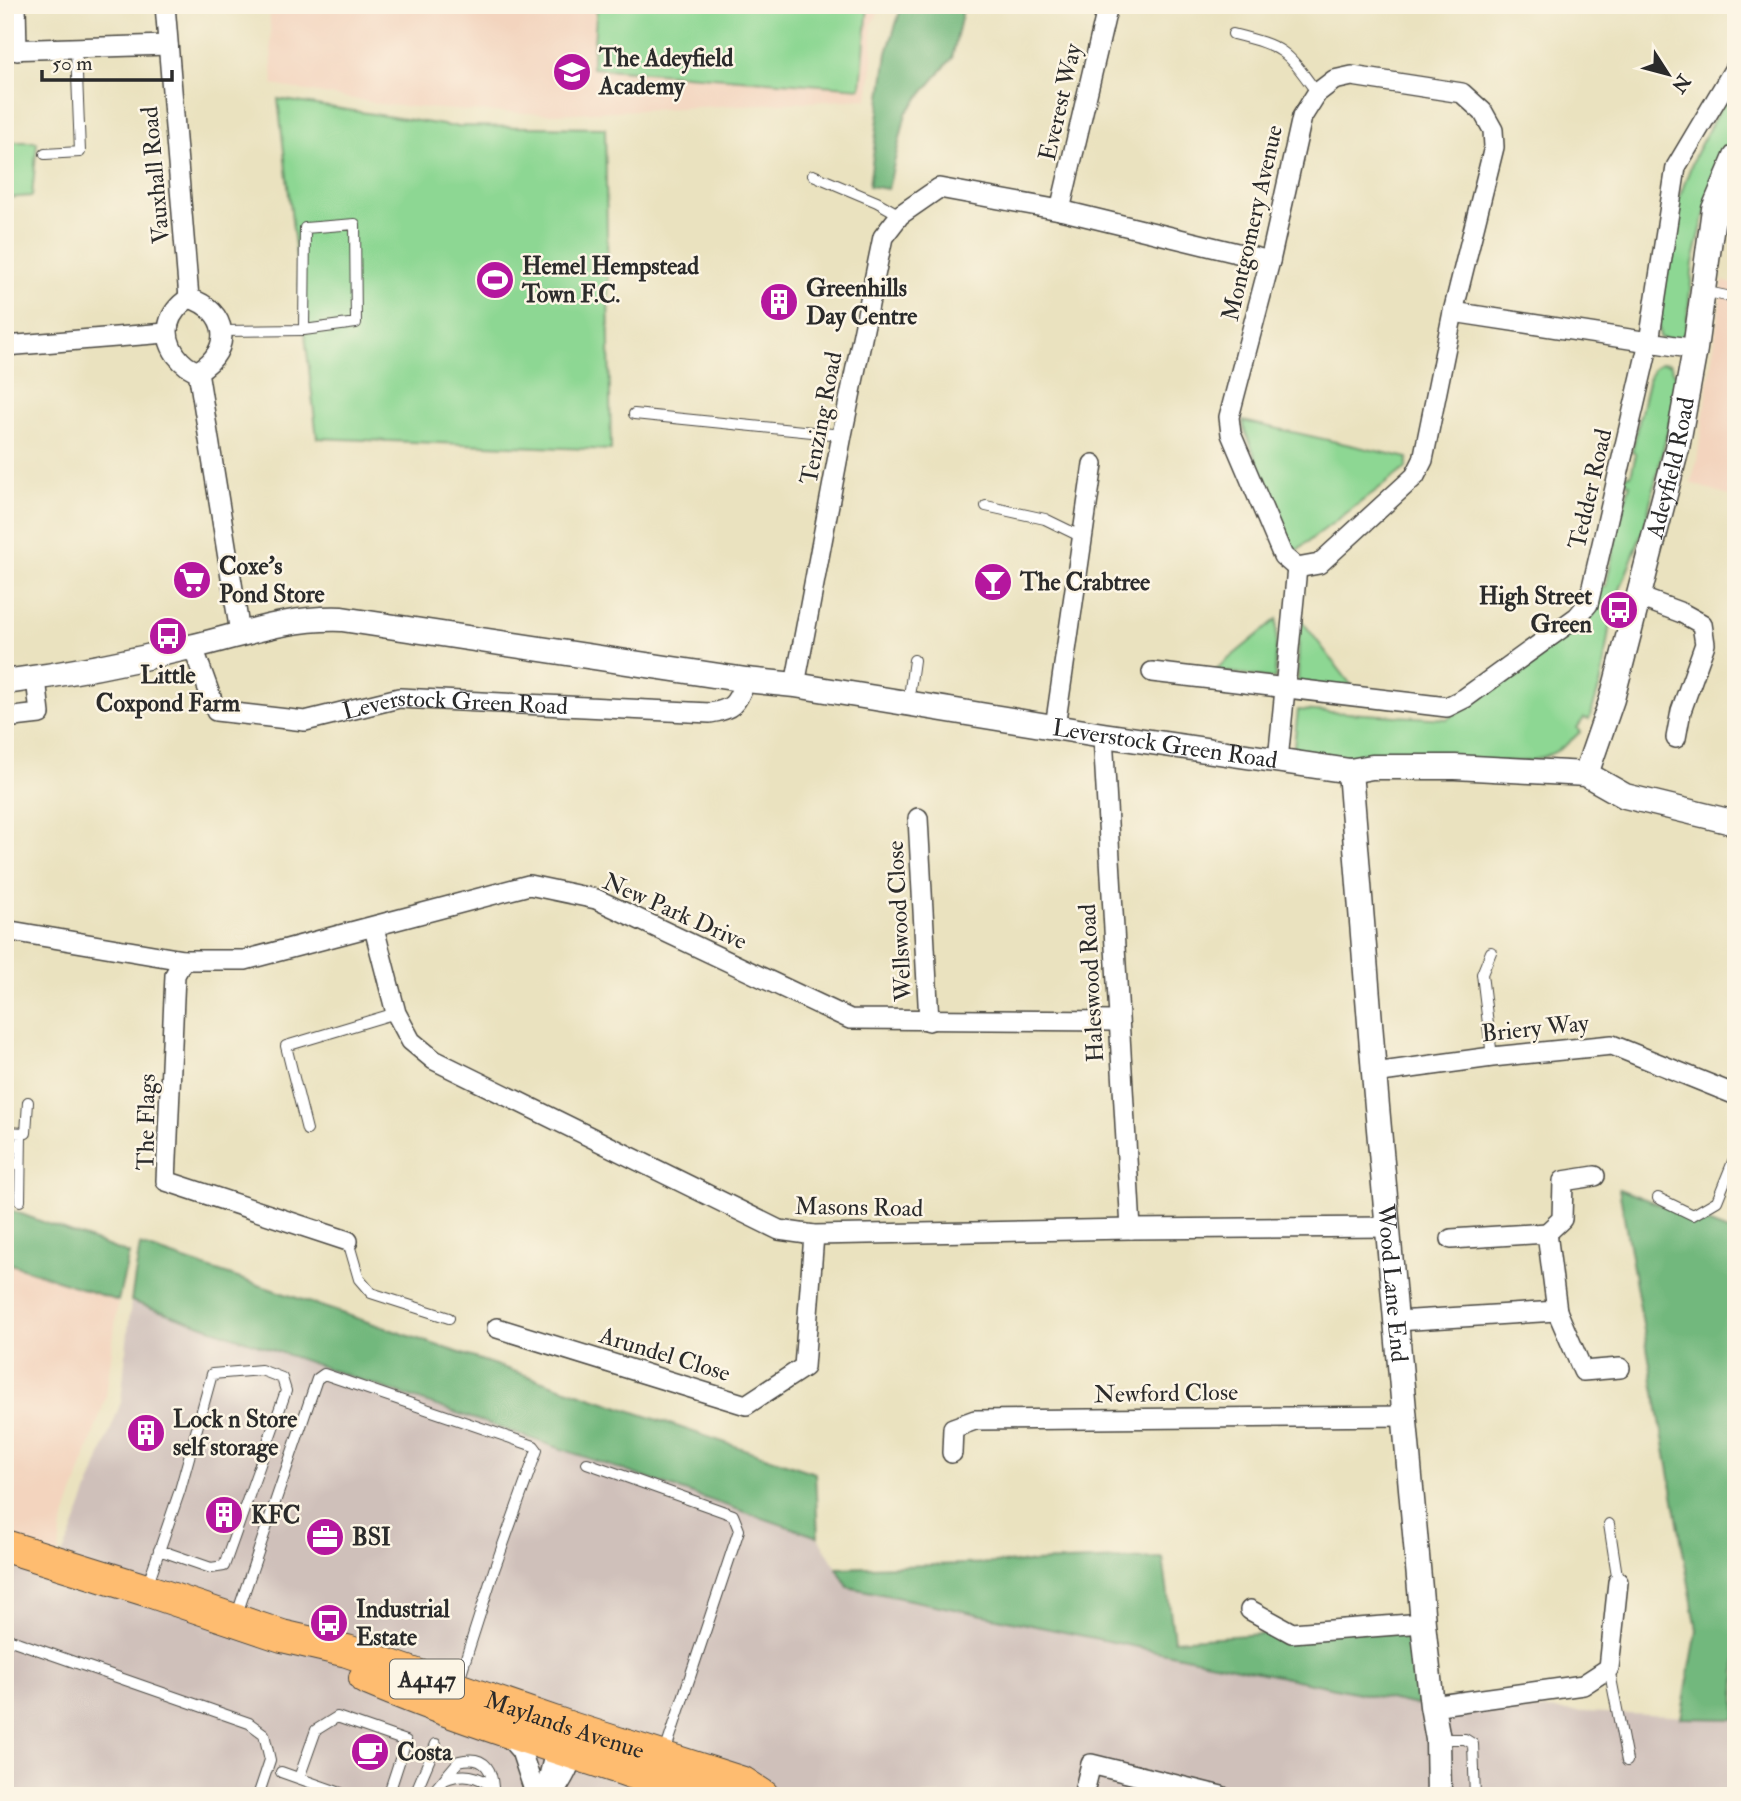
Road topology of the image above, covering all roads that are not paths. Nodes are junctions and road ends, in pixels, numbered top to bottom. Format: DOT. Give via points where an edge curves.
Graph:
graph roads {
  1 [pos="16,5"];
  2 [pos="165,5"];
  3 [pos="1108,5"];
  4 [pos="1233,34"];
  5 [pos="169,45"];
  6 [pos="76,49"];
  7 [pos="11,51"];
  8 [pos="1736,66"];
  9 [pos="1317,93"];
  10 [pos="45,154"];
  11 [pos="1736,157"];
  12 [pos="813,175"];
  13 [pos="1060,209"];
  14 [pos="1725,213"];
  15 [pos="900,215"];
  16 [pos="1270,261"];
  17 [pos="1703,291"];
  18 [pos="189,298"];
  19 [pos="1736,298"];
  20 [pos="1453,312"];
  21 [pos="304,330"];
  22 [pos="222,331"];
  23 [pos="166,333"];
  24 [pos="1650,342"];
  25 [pos="5,346"];
  26 [pos="1695,349"];
  27 [pos="198,371"];
  28 [pos="634,414"];
  29 [pos="842,435"];
  30 [pos="1093,464"];
  31 [pos="986,506"];
  32 [pos="1083,537"];
  33 [pos="1297,568"];
  34 [pos="1639,597"];
  35 [pos="240,632"];
  36 [pos="193,647"];
  37 [pos="914,660"];
  38 [pos="1152,672"];
  39 [pos="36,678"];
  40 [pos="746,680"];
  41 [pos="5,682"];
  42 [pos="795,685"];
  43 [pos="1285,686"];
  44 [pos="908,705"];
  45 [pos="5,718"];
  46 [pos="1055,727"];
  47 [pos="1103,735"];
  48 [pos="1676,738"];
  49 [pos="1278,760"];
  50 [pos="1350,771"];
  51 [pos="1586,774"];
  52 [pos="918,818"];
  53 [pos="1736,823"];
  54 [pos="374,928"];
  55 [pos="5,930"];
  56 [pos="1490,952"];
  57 [pos="183,960"];
  58 [pos="396,1013"];
  59 [pos="929,1021"];
  60 [pos="1117,1021"];
  61 [pos="1492,1057"];
  62 [pos="1374,1073"];
  63 [pos="1736,1094"];
  64 [pos="28,1102"];
  65 [pos="307,1130"];
  66 [pos="5,1132"];
  67 [pos="21,1133"];
  68 [pos="1736,1154"];
  69 [pos="5,1163"];
  70 [pos="20,1163"];
  71 [pos="1595,1176"];
  72 [pos="1658,1198"];
  73 [pos="20,1201"];
  74 [pos="1389,1227"];
  75 [pos="1131,1229"];
  76 [pos="1546,1233"];
  77 [pos="814,1235"];
  78 [pos="1451,1239"];
  79 [pos="348,1241"];
  80 [pos="1558,1311"];
  81 [pos="449,1318"];
  82 [pos="1397,1321"];
  83 [pos="497,1328"];
  84 [pos="1620,1368"];
  85 [pos="1406,1416"];
  86 [pos="952,1453"];
  87 [pos="587,1463"];
  88 [pos="1609,1524"];
  89 [pos="5,1546"];
  90 [pos="159,1550"];
  91 [pos="1618,1582"];
  92 [pos="146,1590"];
  93 [pos="1250,1610"];
  94 [pos="235,1621"];
  95 [pos="1423,1623"];
  96 [pos="282,1636"];
  97 [pos="5,1638"];
  98 [pos="1609,1668"];
  99 [pos="456,1689"];
  100 [pos="1432,1706"];
  101 [pos="495,1726"];
  102 [pos="1438,1739"];
  103 [pos="569,1740"];
  104 [pos="436,1744"];
  105 [pos="664,1758"];
  106 [pos="1627,1761"];
  107 [pos="281,1772"];
  108 [pos="299,1778"];
  109 [pos="444,1780"];
  110 [pos="493,1791"];
  111 [pos="708,1795"];
  112 [pos="258,1796"];
  113 [pos="349,1796"];
  114 [pos="388,1796"];
  115 [pos="414,1796"];
  116 [pos="426,1796"];
  117 [pos="536,1796"];
  118 [pos="544,1796"];
  119 [pos="552,1796"];
  120 [pos="716,1796"];
  121 [pos="763,1796"];
  122 [pos="1083,1796"];
  123 [pos="1221,1796"];
  124 [pos="1439,1796"];
  125 [pos="1475,1796"];
  1 -- 7 [label="street"];
  2 -- 5 [label="street, Vauxhall Road"];
  3 -- 13 [label="street, Everest Way"];
  4 -- 9 [label="lane" via="1282,49"];
  5 -- 6 [label="street"];
  5 -- 18 [label="street, Vauxhall Road"];
  6 -- 7 [label="street"];
  6 -- 10 [label="lane" via="80,152"];
  8 -- 24 [label="street, Tedder Road" via="1676,167"];
  9 -- 16 [label="street, Montgomery Avenue" via="1302,117"];
  9 -- 20 [label="street" via="1334,80 1352,76 1462,93 1483,112 1493,130 1494,147"];
  11 -- 14 [label="street, Adeyfield Road"];
  12 -- 15 [label="lane"];
  13 -- 15 [label="street, Tenzing Road" via="939,188"];
  13 -- 16 [label="street, Tenzing Road"];
  14 -- 17 [label="street, Adeyfield Road"];
  15 -- 29 [label="street, Tenzing Road" via="883,237"];
  16 -- 33 [label="street, Montgomery Avenue" via="1229,417 1231,433 1283,556"];
  17 -- 19 [label="lane"];
  17 -- 26 [label="street, Adeyfield Road"];
  18 -- 22 [label="street" via="216,314"];
  18 -- 23 [label="street" via="172,314"];
  20 -- 24 [label="street"];
  20 -- 33 [label="street" via="1423,460 1415,476 1320,564"];
  21 -- 21 [label="lane" via="305,228 355,224 356,323"];
  21 -- 22 [label="lane"];
  22 -- 27 [label="street" via="215,357"];
  23 -- 25 [label="street"];
  23 -- 27 [label="street" via="183,363"];
  24 -- 26 [label="street"];
  24 -- 43 [label="street, Tedder Road" via="1588,604 1577,617 1447,707"];
  26 -- 34 [label="street, Adeyfield Road" via="1678,448"];
  27 -- 35 [label="street"];
  28 -- 29 [label="lane"];
  29 -- 42 [label="street, Tenzing Road"];
  30 -- 32 [label="street"];
  31 -- 32 [label="lane" via="1045,519"];
  32 -- 46 [label="street"];
  33 -- 43 [label="street"];
  34 -- 48 [label="street" via="1702,624 1704,644"];
  34 -- 51 [label="street, Adeyfield Road"];
  35 -- 36 [label="street, Leverstock Green Road"];
  35 -- 40 [label="street, Leverstock Green Road" via="311,618 342,619"];
  36 -- 39 [label="street, Leverstock Green Road"];
  36 -- 40 [label="street, Leverstock Green Road" via="216,711 305,721 399,698 710,713 736,703"];
  37 -- 44 [label="lane"];
  38 -- 43 [label="street, Tedder Road"];
  39 -- 41 [label="street, Leverstock Green Road"];
  39 -- 45 [label="street" via="40,714"];
  40 -- 42 [label="street, Leverstock Green Road"];
  42 -- 44 [label="street, Leverstock Green Road"];
  43 -- 49 [label="street"];
  44 -- 46 [label="street, Leverstock Green Road"];
  46 -- 47 [label="street, Leverstock Green Road"];
  47 -- 49 [label="street, Leverstock Green Road"];
  47 -- 60 [label="street, Haleswood Road"];
  49 -- 50 [label="street, Leverstock Green Road"];
  50 -- 51 [label="street, Leverstock Green Road" via="1455,767"];
  50 -- 62 [label="street, Wood Lane End"];
  51 -- 53 [label="street" via="1625,796"];
  52 -- 59 [label="street, Wellswood Close"];
  54 -- 57 [label="street, New Park Drive" via="245,960"];
  54 -- 58 [label="street, Masons Road"];
  54 -- 59 [label="street, New Park Drive" via="529,885 596,899 850,1019"];
  55 -- 57 [label="street, New Park Drive"];
  56 -- 61 [label="lane" via="1482,974"];
  57 -- 79 [label="street, The Flags" via="175,975 166,1181"];
  58 -- 65 [label="lane" via="286,1046"];
  58 -- 77 [label="street, Masons Road" via="411,1041 434,1060 779,1230"];
  59 -- 60 [label="street, New Park Drive"];
  60 -- 75 [label="street, Haleswood Road"];
  61 -- 62 [label="street, Briery Way"];
  61 -- 63 [label="street, Briery Way" via="1612,1045"];
  62 -- 74 [label="street, Wood Lane End"];
  64 -- 67 [label="lane" via="26,1133"];
  66 -- 67 [label="lane"];
  67 -- 70 [label="lane"];
  68 -- 72 [label="lane" via="1717,1201 1693,1215"];
  69 -- 70 [label="lane"];
  70 -- 73 [label="lane"];
  71 -- 76 [label="street" via="1563,1181 1563,1219"];
  74 -- 75 [label="street, Masons Road"];
  74 -- 82 [label="street, Wood Lane End"];
  75 -- 77 [label="street, Masons Road"];
  76 -- 78 [label="street"];
  76 -- 80 [label="street"];
  77 -- 83 [label="street, Arundel Close" via="804,1367 746,1405"];
  79 -- 81 [label="lane" via="359,1279 371,1293"];
  80 -- 82 [label="street"];
  80 -- 84 [label="street" via="1583,1371"];
  82 -- 85 [label="street, Wood Lane End"];
  85 -- 86 [label="street, Newford Close" via="975,1420 953,1428"];
  85 -- 95 [label="street, Wood Lane End"];
  87 -- 105 [label="lane" via="733,1515 737,1521 739,1530"];
  88 -- 91 [label="lane"];
  89 -- 92 [label="main road, Maylands Avenue / A4147"];
  90 -- 90 [label="lane" via="212,1374 261,1370 282,1378 286,1391 224,1566 211,1568"];
  90 -- 92 [label="lane"];
  91 -- 98 [label="street"];
  92 -- 94 [label="main road, Maylands Avenue / A4147"];
  93 -- 95 [label="street" via="1292,1633"];
  94 -- 96 [label="main road, Maylands Avenue / A4147"];
  94 -- 99 [label="lane" via="317,1379 324,1374 537,1450"];
  95 -- 100 [label="street, Wood Lane End"];
  96 -- 99 [label="main road, Maylands Avenue / A4147" via="347,1651"];
  96 -- 101 [label="main road, Maylands Avenue / A4147" via="342,1668"];
  97 -- 112 [label="lane" via="249,1723 264,1734 270,1760"];
  98 -- 100 [label="street" via="1583,1685"];
  98 -- 106 [label="lane"];
  99 -- 101 [label="main road" via="457,1700"];
  99 -- 103 [label="main road, Maylands Avenue / A4147"];
  100 -- 102 [label="street, Wood Lane End"];
  101 -- 103 [label="main road, Maylands Avenue / A4147"];
  101 -- 117 [label="street" via="521,1751"];
  102 -- 124 [label="street, Wood Lane End"];
  102 -- 125 [label="lane" via="1465,1739 1473,1744"];
  103 -- 105 [label="main road, Maylands Avenue / A4147"];
  103 -- 111 [label="main road, Maylands Avenue / A4147"];
  103 -- 118 [label="street"];
  103 -- 119 [label="street" via="565,1776"];
  104 -- 115 [label="lane"];
  105 -- 111 [label="main road" via="666,1766"];
  105 -- 121 [label="main road, Maylands Avenue / A4147" via="743,1783"];
  107 -- 108 [label="lane"];
  108 -- 113 [label="lane"];
  108 -- 114 [label="lane" via="316,1730 337,1717 407,1741"];
  109 -- 110 [label="lane" via="470,1775"];
  109 -- 110 [label="lane" via="458,1761 481,1761"];
  109 -- 116 [label="lane"];
  111 -- 120 [label="main road, Maylands Avenue / A4147"];
  122 -- 123 [label="street" via="1090,1764"];
}
